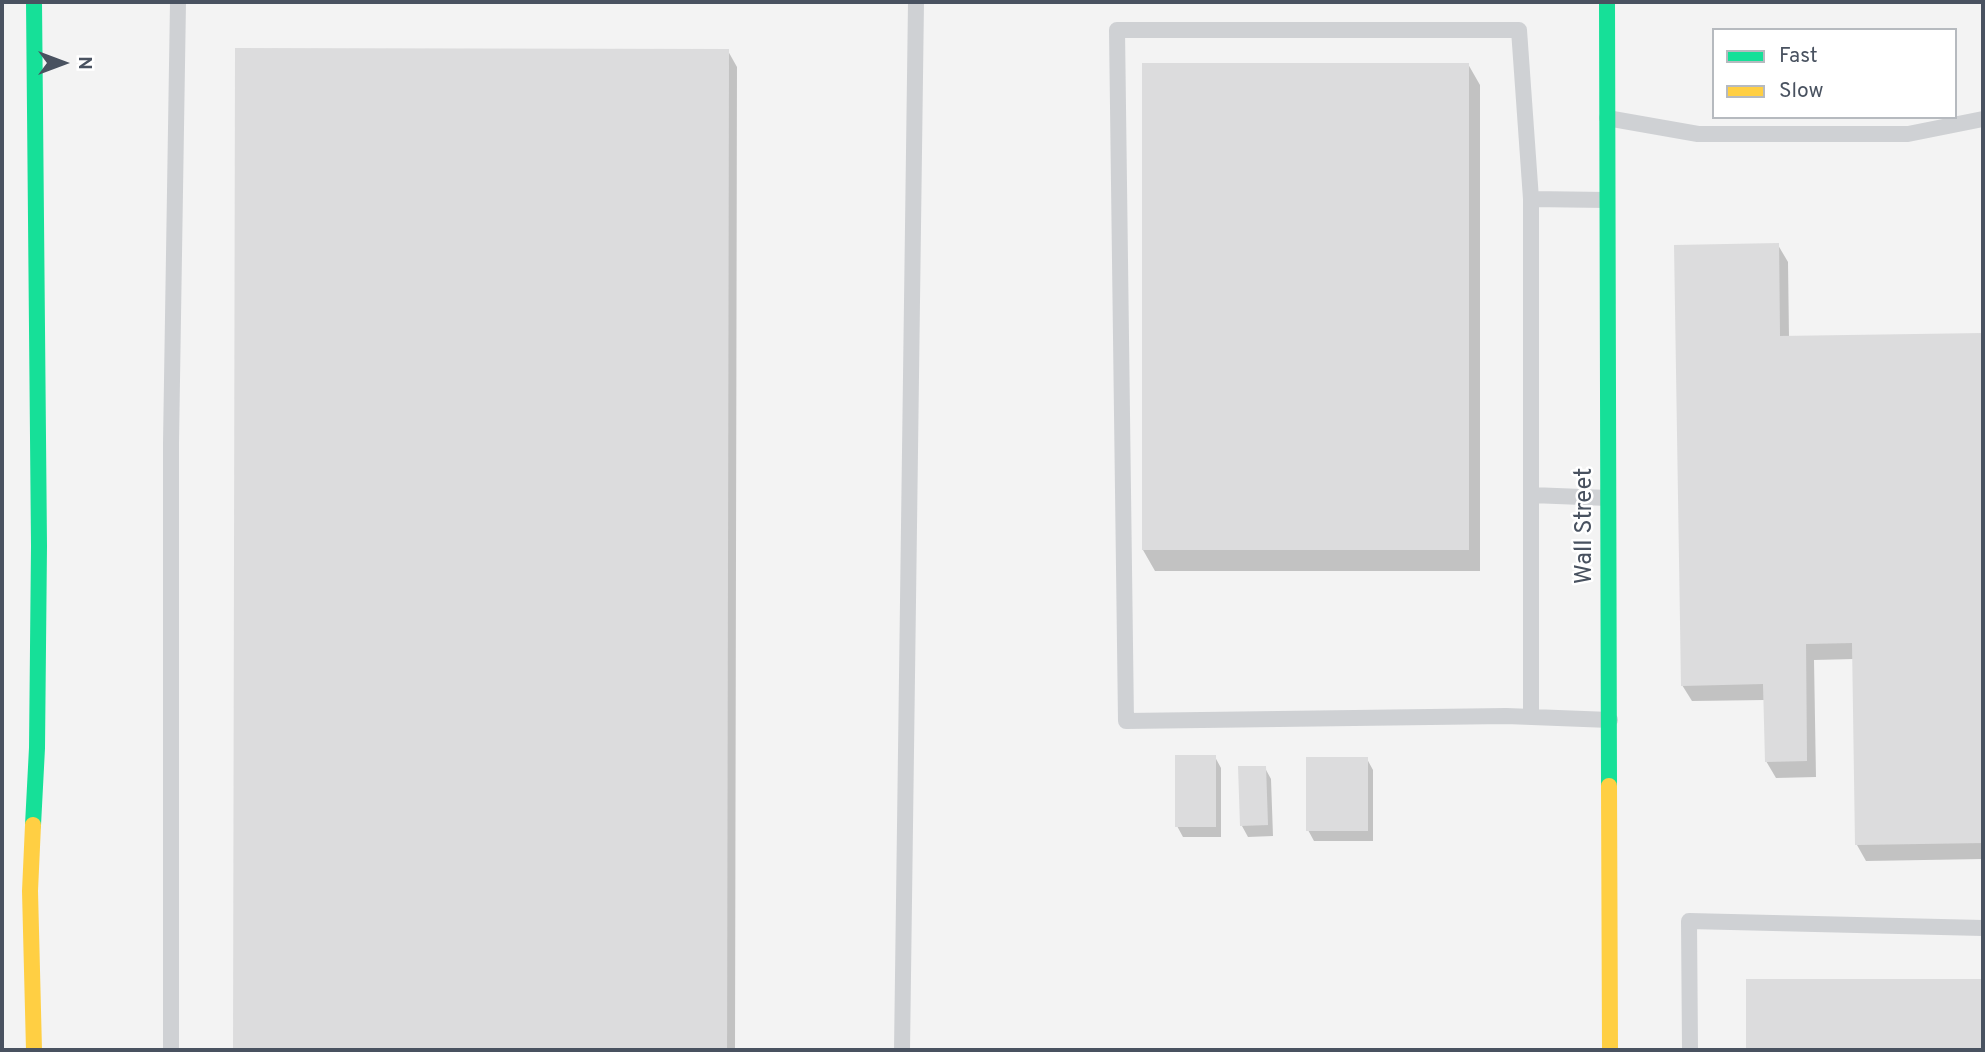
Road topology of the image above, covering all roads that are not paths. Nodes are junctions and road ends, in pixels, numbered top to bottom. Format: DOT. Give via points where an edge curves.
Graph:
graph roads {
  1 [pos="34,2"];
  2 [pos="178,2"];
  3 [pos="916,2"];
  4 [pos="1607,2"];
  5 [pos="1607,118"];
  6 [pos="1983,119"];
  7 [pos="1531,199"];
  8 [pos="1607,200"];
  9 [pos="1531,495"];
  10 [pos="1608,498"];
  11 [pos="1531,717"];
  12 [pos="1609,720"];
  13 [pos="1983,928"];
  14 [pos="34,1050"];
  15 [pos="171,1050"];
  16 [pos="901,1050"];
  17 [pos="1611,1050"];
  18 [pos="1690,1050"];
  1 -- 14 [label="street" via="39,546 30,891"];
  2 -- 15 [label="lane" via="171,443"];
  3 -- 16 [label="lane"];
  4 -- 5 [label="street, Wall Street"];
  5 -- 6 [label="lane" via="1698,134 1909,134"];
  5 -- 8 [label="street, Wall Street"];
  7 -- 8 [label="lane"];
  7 -- 9 [label="lane"];
  7 -- 11 [label="lane" via="1519,30 1117,30 1126,721"];
  8 -- 10 [label="street, Wall Street"];
  9 -- 10 [label="lane"];
  9 -- 11 [label="lane"];
  10 -- 12 [label="street, Wall Street"];
  11 -- 12 [label="lane"];
  12 -- 17 [label="street, Wall Street"];
  13 -- 18 [label="lane" via="1689,921"];
}
